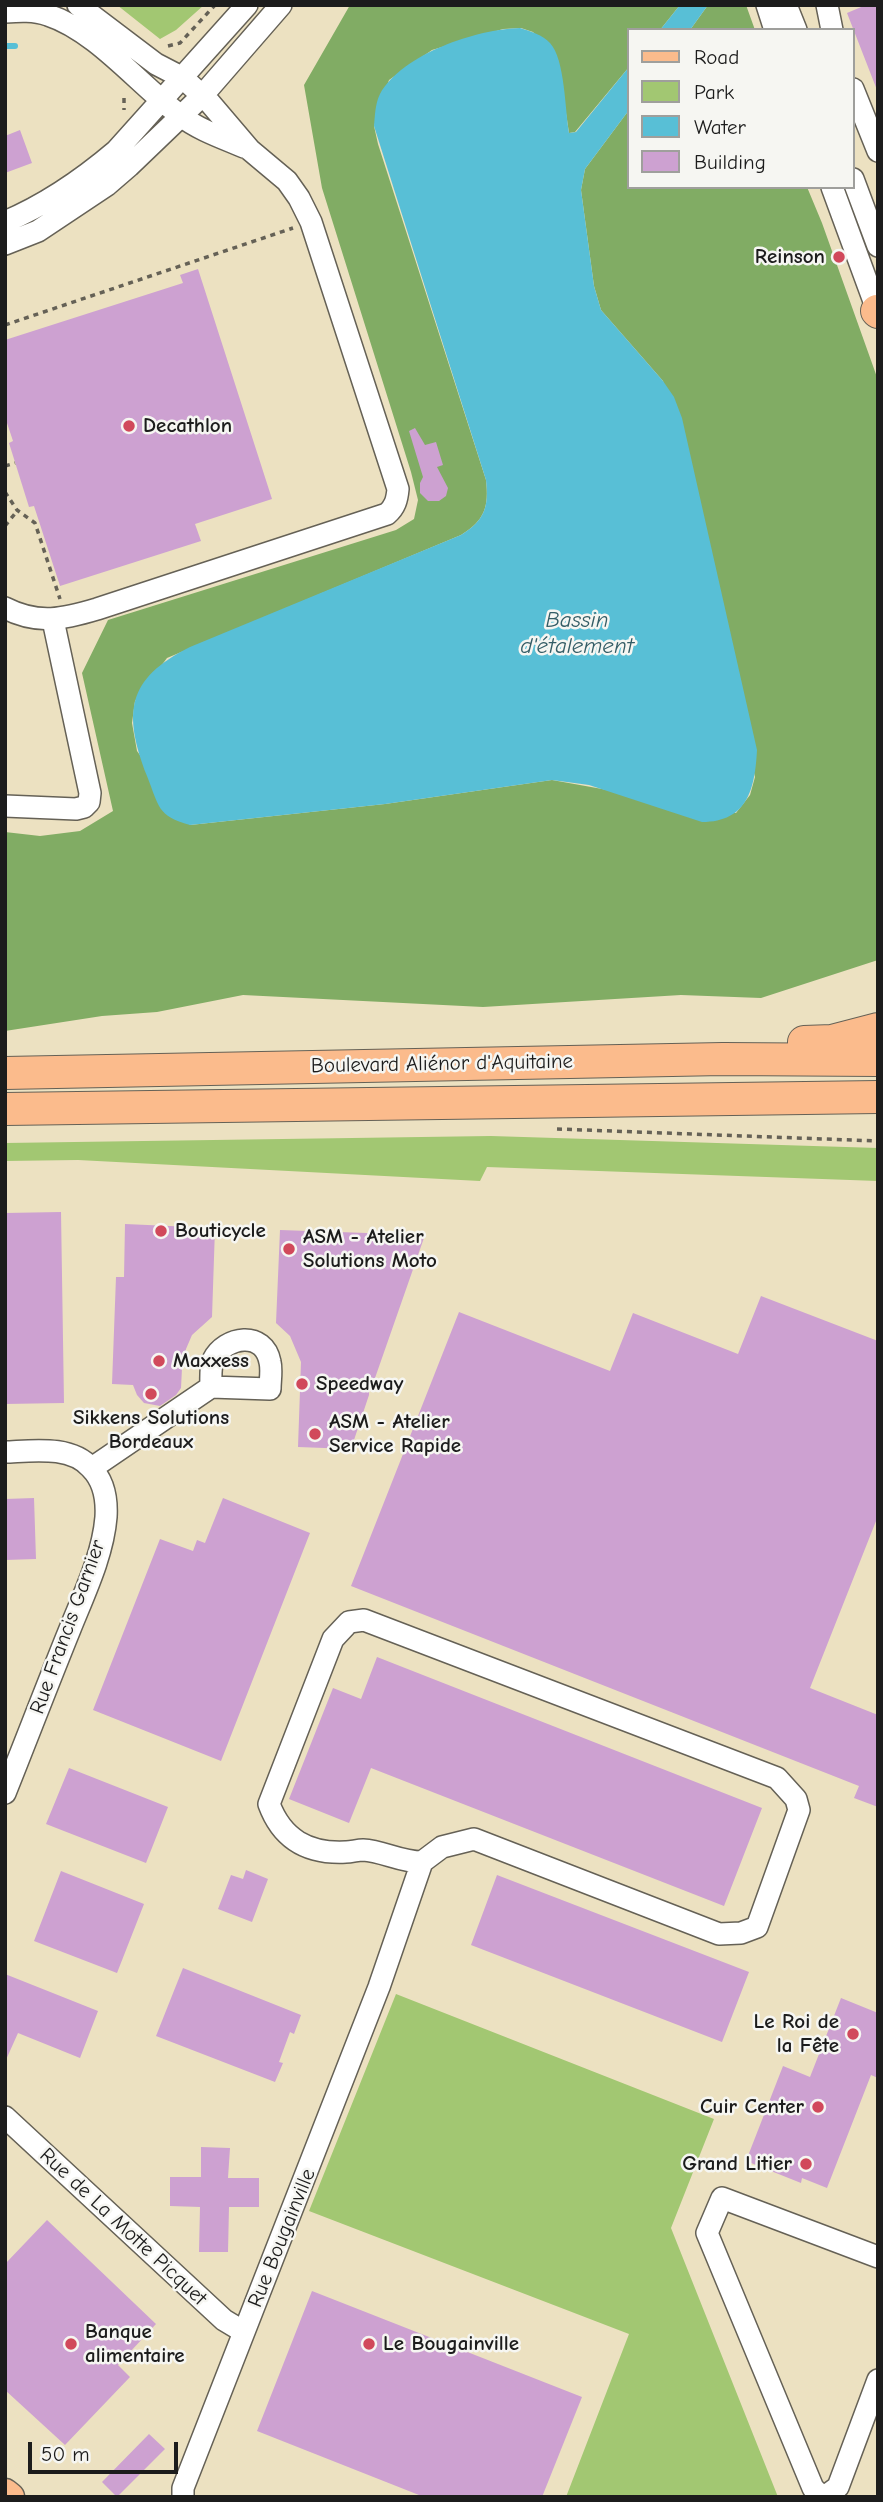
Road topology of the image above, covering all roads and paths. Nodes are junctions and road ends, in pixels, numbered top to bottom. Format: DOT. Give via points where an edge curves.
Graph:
graph roads {
  1 [pos="78,5"];
  2 [pos="215,5"];
  3 [pos="247,5"];
  4 [pos="281,5"];
  5 [pos="827,5"];
  6 [pos="782,6"];
  7 [pos="5,12"];
  8 [pos="776,28"];
  9 [pos="795,28"];
  10 [pos="832,28"];
  11 [pos="164,47"];
  12 [pos="183,78"];
  13 [pos="855,94"];
  14 [pos="202,96"];
  15 [pos="163,101"];
  16 [pos="181,117"];
  17 [pos="250,150"];
  18 [pos="878,151"];
  19 [pos="855,184"];
  20 [pos="833,189"];
  21 [pos="5,222"];
  22 [pos="311,222"];
  23 [pos="5,244"];
  24 [pos="878,246"];
  25 [pos="878,312"];
  26 [pos="5,325"];
  27 [pos="15,463"];
  28 [pos="5,466"];
  29 [pos="17,510"];
  30 [pos="5,526"];
  31 [pos="5,608"];
  32 [pos="53,620"];
  33 [pos="5,806"];
  34 [pos="878,1028"];
  35 [pos="723,1059"];
  36 [pos="878,1060"];
  37 [pos="5,1073"];
  38 [pos="878,1097"];
  39 [pos="5,1109"];
  40 [pos="545,1129"];
  41 [pos="878,1140"];
  42 [pos="211,1387"];
  43 [pos="5,1452"];
  44 [pos="92,1468"];
  45 [pos="5,1793"];
  46 [pos="422,1862"];
  47 [pos="5,2117"];
  48 [pos="878,2257"];
  49 [pos="244,2332"];
  50 [pos="878,2380"];
  51 [pos="5,2493"];
  52 [pos="181,2494"];
  53 [pos="10,2497"];
  1 -- 12 [label="street" via="144,56"];
  2 -- 11 [label="path" via="180,43"];
  3 -- 12 [label="street"];
  4 -- 14 [label="street"];
  5 -- 10 [label="street"];
  6 -- 8 [label="street"];
  6 -- 9 [label="street"];
  7 -- 15 [label="street" via="47,14 70,25"];
  12 -- 14 [label="street"];
  12 -- 15 [label="street"];
  13 -- 18 [label="street"];
  14 -- 16 [label="street"];
  14 -- 17 [label="street"];
  15 -- 16 [label="street"];
  15 -- 21 [label="street" via="96,168 32,211"];
  16 -- 17 [label="street"];
  16 -- 23 [label="street" via="107,185 38,232"];
  17 -- 22 [label="street" via="287,181"];
  19 -- 24 [label="street"];
  20 -- 25 [label="street"];
  22 -- 26 [label="path"];
  22 -- 32 [label="street" via="398,489 394,508 387,514"];
  27 -- 28 [label="path"];
  29 -- 30 [label="path"];
  31 -- 32 [label="street"];
  32 -- 33 [label="street" via="89,802 76,809"];
  34 -- 35 [label="highway" via="832,1041 751,1044"];
  35 -- 36 [label="highway, Boulevard Aliénor d'Aquitaine"];
  35 -- 37 [label="highway, Boulevard Aliénor d'Aquitaine"];
  38 -- 39 [label="highway, Boulevard Aliénor d'Aquitaine"];
  40 -- 41 [label="path"];
  42 -- 44 [label="street"];
  43 -- 44 [label="street" via="69,1453"];
  44 -- 45 [label="street, Rue Francis Garnier" via="105,1493 106,1518 97,1554"];
  46 -- 46 [label="street" via="363,1850 312,1847 292,1840 269,1804 333,1639 349,1622 364,1620 777,1778 796,1799 799,1810 757,1927 741,1933 719,1934 474,1839 442,1847"];
  46 -- 49 [label="street, Rue Bougainville" via="379,1987"];
  47 -- 49 [label="street, Rue de La Motte Picquet" via="224,2320"];
  48 -- 50 [label="street" via="722,2198 708,2234 819,2494 827,2495 838,2487"];
  49 -- 52 [label="street, Rue Bougainville"];
  51 -- 53 [label="main road"];
}
